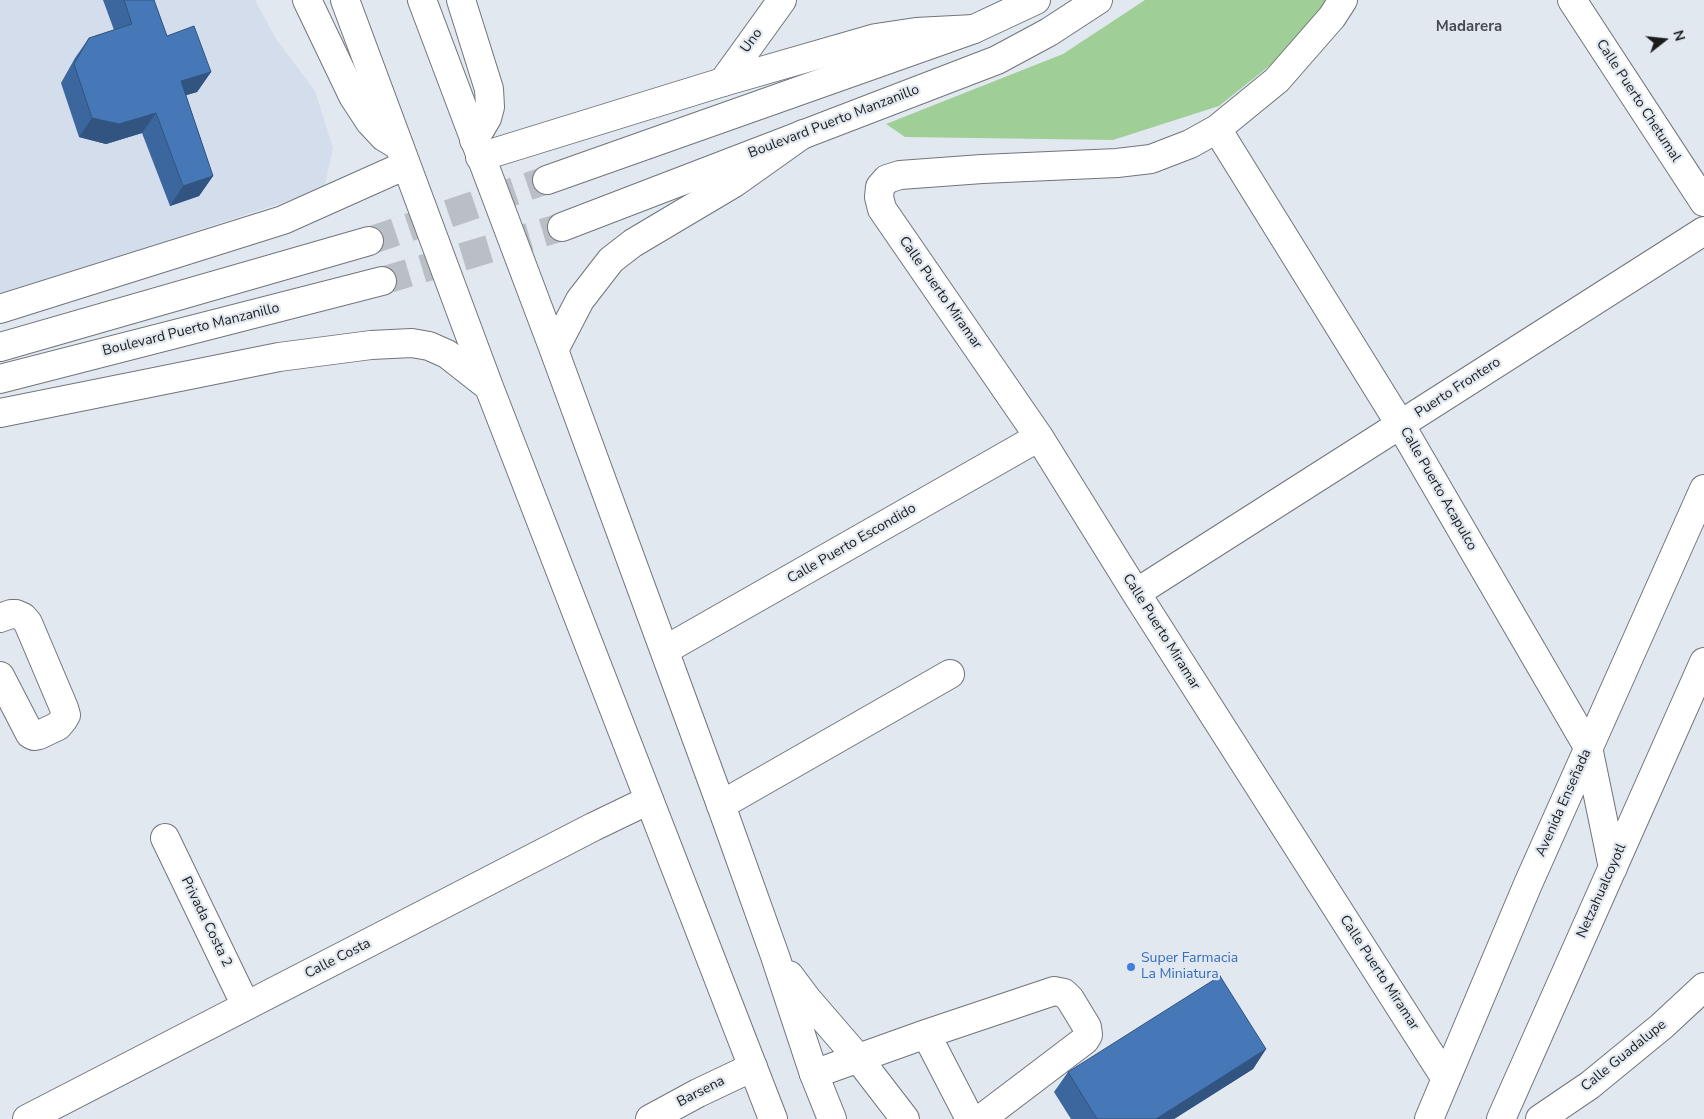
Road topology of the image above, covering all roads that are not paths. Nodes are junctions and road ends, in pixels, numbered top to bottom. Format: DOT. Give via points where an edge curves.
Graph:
graph roads {
  1 [pos="307,0"];
  2 [pos="422,0"];
  3 [pos="461,0"];
  4 [pos="782,0"];
  5 [pos="1036,0"];
  6 [pos="1098,0"];
  7 [pos="1343,0"];
  8 [pos="1572,0"];
  9 [pos="350,12"];
  10 [pos="974,29"];
  11 [pos="723,82"];
  12 [pos="1217,129"];
  13 [pos="803,134"];
  14 [pos="477,149"];
  15 [pos="403,156"];
  16 [pos="547,180"];
  17 [pos="1704,202"];
  18 [pos="562,227"];
  19 [pos="1704,230"];
  20 [pos="369,241"];
  21 [pos="382,281"];
  22 [pos="0,309"];
  23 [pos="0,347"];
  24 [pos="554,350"];
  25 [pos="0,379"];
  26 [pos="489,387"];
  27 [pos="0,413"];
  28 [pos="1400,424"];
  29 [pos="1039,437"];
  30 [pos="1704,489"];
  31 [pos="1136,593"];
  32 [pos="0,618"];
  33 [pos="665,650"];
  34 [pos="1704,662"];
  35 [pos="950,674"];
  36 [pos="0,676"];
  37 [pos="1588,747"];
  38 [pos="649,800"];
  39 [pos="721,805"];
  40 [pos="166,838"];
  41 [pos="1612,868"];
  42 [pos="775,956"];
  43 [pos="1704,987"];
  44 [pos="246,1006"];
  45 [pos="926,1034"];
  46 [pos="858,1058"];
  47 [pos="753,1067"];
  48 [pos="814,1074"];
  49 [pos="1446,1078"];
  50 [pos="27,1119"];
  51 [pos="650,1119"];
  52 [pos="773,1119"];
  53 [pos="832,1119"];
  54 [pos="905,1119"];
  55 [pos="970,1119"];
  56 [pos="981,1119"];
  57 [pos="1429,1119"];
  58 [pos="1500,1119"];
  59 [pos="1540,1119"];
  1 -- 15 [label="street" via="353,96 370,122"];
  2 -- 14 [label="street"];
  3 -- 14 [label="street" via="489,89 490,107"];
  4 -- 11 [label="street, Uno"];
  5 -- 10 [label="street"];
  6 -- 13 [label="street, Boulevard Puerto Manzanillo" via="997,60"];
  7 -- 12 [label="street" via="1276,80"];
  8 -- 17 [label="street, Calle Puerto Chetumal"];
  9 -- 15 [label="street"];
  10 -- 11 [label="street" via="876,38"];
  10 -- 16 [label="street"];
  11 -- 14 [label="street"];
  12 -- 28 [label="street, Calle Puerto Acapulco"];
  12 -- 29 [label="street, Calle Puerto Miramar" via="1151,159 900,176 887,179 880,187 882,209"];
  13 -- 18 [label="street, Boulevard Puerto Manzanillo"];
  13 -- 24 [label="street" via="734,183 633,243 611,260 580,300"];
  14 -- 24 [label="street"];
  15 -- 22 [label="street" via="283,220"];
  15 -- 26 [label="street"];
  19 -- 28 [label="street, Puerto Frontero"];
  20 -- 23 [label="street"];
  21 -- 25 [label="street, Boulevard Puerto Manzanillo"];
  24 -- 33 [label="street"];
  26 -- 27 [label="street" via="447,354 429,346 412,343 371,345 279,357"];
  26 -- 38 [label="street"];
  28 -- 31 [label="street, Puerto Frontero"];
  28 -- 37 [label="street, Calle Puerto Acapulco"];
  29 -- 31 [label="street, Calle Puerto Miramar"];
  29 -- 33 [label="street, Calle Puerto Escondido"];
  30 -- 37 [label="street, Avenida Enseñada"];
  31 -- 49 [label="street, Calle Puerto Miramar"];
  32 -- 36 [label="street" via="16,614 28,623 64,708 66,715 63,720 39,735 30,734"];
  33 -- 39 [label="street"];
  34 -- 41 [label="street, Netzahualcoyotl"];
  35 -- 39 [label="street"];
  37 -- 41 [label="street, Calle Puerto Acapulco"];
  37 -- 49 [label="street, Avenida Enseñada"];
  38 -- 44 [label="street, Calle Costa"];
  38 -- 47 [label="street"];
  39 -- 42 [label="street"];
  40 -- 44 [label="street, Privada Costa 2"];
  41 -- 58 [label="street, Netzahualcoyotl"];
  42 -- 46 [label="street" via="807,1000"];
  42 -- 48 [label="street"];
  43 -- 59 [label="street, Calle Guadalupe" via="1590,1085"];
  44 -- 50 [label="street, Calle Costa"];
  45 -- 46 [label="street"];
  45 -- 55 [label="street"];
  45 -- 56 [label="street" via="1054,991 1064,992 1070,999 1087,1027 1085,1040"];
  46 -- 48 [label="street"];
  46 -- 54 [label="street"];
  47 -- 51 [label="street, Barsena"];
  47 -- 52 [label="street"];
  48 -- 53 [label="street"];
  49 -- 57 [label="street, Avenida Enseñada"];
}
